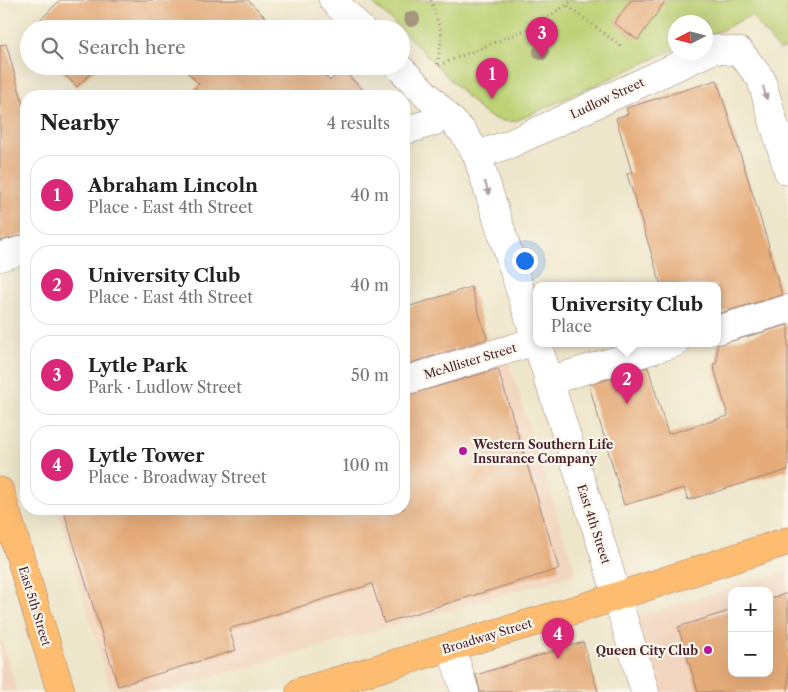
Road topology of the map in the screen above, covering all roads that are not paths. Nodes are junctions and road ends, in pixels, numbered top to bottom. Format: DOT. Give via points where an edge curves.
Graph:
graph roads {
  1 [pos="333,0"];
  2 [pos="352,20"];
  3 [pos="407,75"];
  4 [pos="444,113"];
  5 [pos="410,129"];
  6 [pos="477,155"];
  7 [pos="788,171"];
  8 [pos="20,251"];
  9 [pos="0,257"];
  10 [pos="788,309"];
  11 [pos="721,329"];
  12 [pos="533,332"];
  13 [pos="533,342"];
  14 [pos="538,347"];
  15 [pos="662,347"];
  16 [pos="410,379"];
  17 [pos="548,381"];
  18 [pos="0,491"];
  19 [pos="788,541"];
  20 [pos="616,597"];
  21 [pos="451,647"];
  22 [pos="60,692"];
  23 [pos="300,692"];
  24 [pos="465,692"];
  25 [pos="645,692"];
  1 -- 2 [label="street"];
  3 -- 4 [label="street, East 4th Street"];
  4 -- 5 [label="street" via="433,122"];
  4 -- 6 [label="street, East 4th Street" via="463,132"];
  6 -- 7 [label="street, Ludlow Street, one-way" via="510,144 714,49 740,52 761,79"];
  6 -- 12 [label="street, East 4th Street, one-way"];
  8 -- 9 [label="street"];
  10 -- 11 [label="street"];
  13 -- 16 [label="street, McAllister Street"];
  14 -- 17 [label="street, East 4th Street"];
  15 -- 17 [label="street"];
  17 -- 20 [label="street, East 4th Street"];
  18 -- 22 [label="main road, East 5th Street"];
  19 -- 20 [label="main road, Broadway Street"];
  20 -- 21 [label="main road, Broadway Street"];
  20 -- 25 [label="street, East 4th Street"];
  21 -- 23 [label="main road, Broadway Street"];
  21 -- 24 [label="street"];
}
